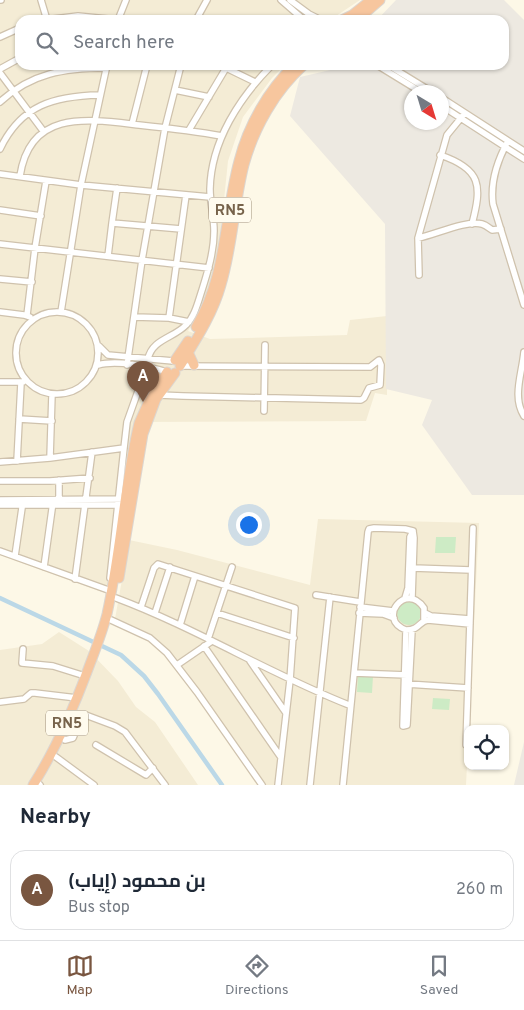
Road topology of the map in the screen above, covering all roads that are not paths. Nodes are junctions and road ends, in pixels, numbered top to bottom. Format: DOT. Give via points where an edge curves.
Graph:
graph roads {
  1 [pos="41,0"];
  2 [pos="126,0"];
  3 [pos="207,0"];
  4 [pos="281,0"];
  5 [pos="290,0"];
  6 [pos="370,0"];
  7 [pos="380,0"];
  8 [pos="45,15"];
  9 [pos="120,15"];
  10 [pos="201,15"];
  11 [pos="298,15"];
  12 [pos="310,15"];
  13 [pos="352,15"];
  14 [pos="363,15"];
  15 [pos="15,30"];
  16 [pos="0,37"];
  17 [pos="15,61"];
  18 [pos="0,69"];
  19 [pos="55,70"];
  20 [pos="106,70"];
  21 [pos="146,70"];
  22 [pos="180,70"];
  23 [pos="225,70"];
  24 [pos="230,70"];
  25 [pos="267,70"];
  26 [pos="290,70"];
  27 [pos="299,70"];
  28 [pos="385,70"];
  29 [pos="396,70"];
  30 [pos="0,73"];
  31 [pos="256,82"];
  32 [pos="410,85"];
  33 [pos="421,85"];
  34 [pos="13,90"];
  35 [pos="175,90"];
  36 [pos="100,95"];
  37 [pos="209,97"];
  38 [pos="0,102"];
  39 [pos="449,104"];
  40 [pos="449,109"];
  41 [pos="29,112"];
  42 [pos="463,116"];
  43 [pos="94,120"];
  44 [pos="132,124"];
  45 [pos="165,128"];
  46 [pos="189,130"];
  47 [pos="44,132"];
  48 [pos="222,136"];
  49 [pos="506,144"];
  50 [pos="0,149"];
  51 [pos="524,151"];
  52 [pos="440,155"];
  53 [pos="524,159"];
  54 [pos="0,174"];
  55 [pos="20,176"];
  56 [pos="46,181"];
  57 [pos="81,185"];
  58 [pos="117,188"];
  59 [pos="154,191"];
  60 [pos="186,195"];
  61 [pos="210,198"];
  62 [pos="0,210"];
  63 [pos="41,216"];
  64 [pos="112,223"];
  65 [pos="472,224"];
  66 [pos="148,227"];
  67 [pos="181,229"];
  68 [pos="501,229"];
  69 [pos="418,238"];
  70 [pos="0,244"];
  71 [pos="35,248"];
  72 [pos="70,252"];
  73 [pos="108,256"];
  74 [pos="142,260"];
  75 [pos="176,264"];
  76 [pos="210,268"];
  77 [pos="419,275"];
  78 [pos="0,278"];
  79 [pos="32,282"];
  80 [pos="524,305"];
  81 [pos="0,312"];
  82 [pos="61,312"];
  83 [pos="27,315"];
  84 [pos="134,317"];
  85 [pos="169,318"];
  86 [pos="33,320"];
  87 [pos="189,322"];
  88 [pos="266,345"];
  89 [pos="99,346"];
  90 [pos="188,352"];
  91 [pos="524,352"];
  92 [pos="128,357"];
  93 [pos="148,363"];
  94 [pos="194,364"];
  95 [pos="127,365"];
  96 [pos="265,365"];
  97 [pos="98,366"];
  98 [pos="139,366"];
  99 [pos="174,366"];
  100 [pos="0,382"];
  101 [pos="23,382"];
  102 [pos="158,391"];
  103 [pos="52,394"];
  104 [pos="264,398"];
  105 [pos="264,411"];
  106 [pos="524,416"];
  107 [pos="19,419"];
  108 [pos="52,421"];
  109 [pos="124,448"];
  110 [pos="92,452"];
  111 [pos="50,458"];
  112 [pos="17,461"];
  113 [pos="0,462"];
  114 [pos="90,478"];
  115 [pos="59,480"];
  116 [pos="0,481"];
  117 [pos="0,500"];
  118 [pos="23,502"];
  119 [pos="55,502"];
  120 [pos="86,502"];
  121 [pos="122,502"];
  122 [pos="0,505"];
  123 [pos="473,528"];
  124 [pos="413,532"];
  125 [pos="0,551"];
  126 [pos="14,556"];
  127 [pos="44,567"];
  128 [pos="170,567"];
  129 [pos="232,567"];
  130 [pos="413,568"];
  131 [pos="471,570"];
  132 [pos="195,576"];
  133 [pos="75,579"];
  134 [pos="225,586"];
  135 [pos="112,593"];
  136 [pos="316,595"];
  137 [pos="330,597"];
  138 [pos="409,598"];
  139 [pos="140,607"];
  140 [pos="360,607"];
  141 [pos="393,611"];
  142 [pos="155,613"];
  143 [pos="217,613"];
  144 [pos="425,613"];
  145 [pos="394,618"];
  146 [pos="111,620"];
  147 [pos="424,620"];
  148 [pos="470,621"];
  149 [pos="180,625"];
  150 [pos="409,630"];
  151 [pos="294,638"];
  152 [pos="102,639"];
  153 [pos="210,640"];
  154 [pos="204,646"];
  155 [pos="23,649"];
  156 [pos="96,657"];
  157 [pos="248,659"];
  158 [pos="178,665"];
  159 [pos="354,673"];
  160 [pos="407,675"];
  161 [pos="85,676"];
  162 [pos="290,680"];
  163 [pos="407,684"];
  164 [pos="468,688"];
  165 [pos="319,693"];
  166 [pos="77,698"];
  167 [pos="0,702"];
  168 [pos="350,705"];
  169 [pos="286,713"];
  170 [pos="467,725"];
  171 [pos="65,740"];
  172 [pos="96,745"];
  173 [pos="280,756"];
  174 [pos="56,757"];
  175 [pos="153,768"];
  176 [pos="33,785"];
  177 [pos="39,785"];
  178 [pos="94,785"];
  179 [pos="165,785"];
  180 [pos="262,785"];
  181 [pos="278,785"];
  182 [pos="310,785"];
  183 [pos="343,785"];
  1 -- 8 [label="street"];
  2 -- 9 [label="street"];
  3 -- 10 [label="street"];
  4 -- 11 [label="street"];
  5 -- 12 [label="street"];
  6 -- 13 [label="highway"];
  7 -- 14 [label="highway"];
  15 -- 16 [label="street"];
  17 -- 18 [label="street"];
  19 -- 34 [label="street"];
  20 -- 36 [label="street"];
  21 -- 44 [label="street"];
  22 -- 35 [label="street"];
  23 -- 37 [label="street"];
  24 -- 31 [label="street"];
  25 -- 31 [label="street"];
  26 -- 99 [label="highway, RN5" via="271,92 251,128 238,161 214,286 198,324"];
  27 -- 90 [label="highway, RN5" via="274,101 252,142 242,173 230,250 218,295"];
  28 -- 32 [label="street"];
  29 -- 33 [label="street"];
  30 -- 34 [label="street"];
  31 -- 48 [label="street"];
  34 -- 38 [label="street"];
  34 -- 41 [label="street"];
  35 -- 37 [label="street"];
  35 -- 45 [label="street"];
  36 -- 41 [label="street" via="64,97"];
  36 -- 43 [label="street"];
  37 -- 46 [label="street"];
  39 -- 42 [label="street"];
  40 -- 42 [label="street"];
  41 -- 47 [label="street"];
  41 -- 50 [label="street" via="8,134"];
  42 -- 49 [label="street"];
  42 -- 52 [label="street" via="449,131"];
  43 -- 44 [label="street"];
  43 -- 47 [label="street" via="69,121"];
  43 -- 57 [label="street"];
  44 -- 45 [label="street"];
  45 -- 46 [label="street"];
  45 -- 59 [label="street"];
  46 -- 48 [label="street"];
  47 -- 55 [label="street" via="26,152"];
  48 -- 61 [label="street" via="213,164"];
  49 -- 51 [label="street"];
  49 -- 53 [label="street"];
  49 -- 68 [label="street" via="495,169 492,190"];
  52 -- 65 [label="street" via="464,165 474,178 479,196"];
  52 -- 69 [label="street"];
  54 -- 55 [label="street"];
  55 -- 56 [label="street"];
  56 -- 57 [label="street"];
  56 -- 63 [label="street"];
  57 -- 58 [label="street"];
  57 -- 72 [label="street"];
  58 -- 59 [label="street"];
  58 -- 64 [label="street"];
  59 -- 60 [label="street"];
  59 -- 66 [label="street"];
  60 -- 61 [label="street"];
  60 -- 67 [label="street"];
  61 -- 76 [label="street" via="214,230"];
  62 -- 63 [label="street"];
  63 -- 71 [label="street"];
  64 -- 66 [label="street"];
  64 -- 73 [label="street"];
  65 -- 68 [label="street" via="492,230"];
  65 -- 69 [label="street"];
  66 -- 67 [label="street"];
  66 -- 74 [label="street"];
  67 -- 75 [label="street"];
  68 -- 80 [label="street"];
  69 -- 77 [label="street"];
  70 -- 71 [label="street"];
  71 -- 72 [label="street"];
  71 -- 79 [label="street"];
  72 -- 73 [label="street"];
  72 -- 82 [label="street"];
  73 -- 74 [label="street"];
  74 -- 75 [label="street"];
  74 -- 84 [label="street"];
  75 -- 76 [label="street"];
  75 -- 85 [label="street"];
  76 -- 87 [label="street"];
  78 -- 79 [label="street"];
  79 -- 83 [label="street"];
  81 -- 83 [label="street"];
  82 -- 86 [label="street" via="51,312"];
  82 -- 89 [label="street" via="84,322"];
  83 -- 86 [label="street"];
  84 -- 85 [label="street"];
  84 -- 92 [label="street"];
  85 -- 87 [label="street"];
  86 -- 101 [label="street" via="20,336 16,350"];
  87 -- 93 [label="street" via="157,343 150,351"];
  88 -- 96 [label="street"];
  89 -- 92 [label="street" via="107,354"];
  89 -- 97 [label="street"];
  90 -- 94 [label="highway"];
  90 -- 99 [label="highway, RN5"];
  91 -- 106 [label="street" via="518,398"];
  92 -- 93 [label="street"];
  92 -- 95 [label="street"];
  93 -- 98 [label="street"];
  93 -- 99 [label="street"];
  93 -- 99 [label="street"];
  93 -- 102 [label="highway" via="157,378"];
  94 -- 96 [label="street"];
  94 -- 99 [label="street"];
  95 -- 97 [label="street"];
  95 -- 98 [label="street"];
  96 -- 104 [label="street"];
  96 -- 104 [label="street" via="370,367 379,360 382,365 380,385 369,388 363,399"];
  97 -- 103 [label="street" via="78,389"];
  98 -- 109 [label="street" via="142,382 127,422"];
  99 -- 102 [label="highway, RN5"];
  100 -- 101 [label="street"];
  101 -- 103 [label="street"];
  101 -- 107 [label="street"];
  102 -- 104 [label="street"];
  102 -- 121 [label="highway, RN5" via="139,423"];
  102 -- 135 [label="highway, RN5" via="140,448 134,495"];
  103 -- 108 [label="street"];
  104 -- 105 [label="street"];
  107 -- 108 [label="street"];
  107 -- 112 [label="street"];
  108 -- 111 [label="street"];
  109 -- 110 [label="street"];
  109 -- 121 [label="street"];
  110 -- 111 [label="street"];
  110 -- 114 [label="street"];
  111 -- 112 [label="street"];
  112 -- 113 [label="street"];
  114 -- 115 [label="street"];
  114 -- 120 [label="street"];
  115 -- 116 [label="street"];
  115 -- 119 [label="street"];
  117 -- 118 [label="street"];
  118 -- 119 [label="street"];
  118 -- 122 [label="street"];
  118 -- 126 [label="street"];
  119 -- 120 [label="street"];
  119 -- 127 [label="street"];
  120 -- 121 [label="street"];
  120 -- 133 [label="street"];
  121 -- 135 [label="highway, RN5"];
  123 -- 131 [label="street"];
  124 -- 130 [label="street"];
  124 -- 138 [label="street" via="410,537"];
  124 -- 140 [label="street" via="399,528 369,530"];
  125 -- 126 [label="street"];
  126 -- 127 [label="street"];
  127 -- 133 [label="street"];
  128 -- 132 [label="street"];
  128 -- 139 [label="street" via="155,566"];
  128 -- 142 [label="street"];
  129 -- 134 [label="street"];
  130 -- 131 [label="street"];
  130 -- 138 [label="street"];
  131 -- 148 [label="street"];
  132 -- 134 [label="street"];
  132 -- 149 [label="street"];
  133 -- 135 [label="street"];
  134 -- 143 [label="street"];
  134 -- 151 [label="street" via="294,607"];
  135 -- 139 [label="street"];
  135 -- 146 [label="highway, RN5"];
  135 -- 152 [label="highway, RN5"];
  136 -- 137 [label="street"];
  137 -- 140 [label="street"];
  137 -- 165 [label="street"];
  138 -- 141 [label="street" via="398,603"];
  138 -- 144 [label="street" via="421,603"];
  139 -- 142 [label="street"];
  140 -- 141 [label="street"];
  140 -- 145 [label="street"];
  140 -- 159 [label="street"];
  141 -- 145 [label="street"];
  142 -- 149 [label="street"];
  143 -- 151 [label="street"];
  143 -- 153 [label="street"];
  144 -- 147 [label="street"];
  144 -- 148 [label="street"];
  145 -- 150 [label="street" via="398,625"];
  146 -- 152 [label="highway, RN5"];
  146 -- 158 [label="street" via="153,641"];
  147 -- 148 [label="street"];
  147 -- 150 [label="street"];
  148 -- 164 [label="street"];
  149 -- 153 [label="street"];
  150 -- 160 [label="street"];
  151 -- 162 [label="street"];
  152 -- 156 [label="highway, RN5"];
  153 -- 154 [label="street"];
  153 -- 157 [label="street"];
  154 -- 158 [label="street"];
  154 -- 173 [label="street"];
  155 -- 161 [label="street" via="22,663 53,666"];
  156 -- 161 [label="highway, RN5"];
  156 -- 171 [label="highway, RN5"];
  157 -- 162 [label="street"];
  157 -- 169 [label="street"];
  158 -- 180 [label="street"];
  159 -- 160 [label="street"];
  159 -- 168 [label="street"];
  160 -- 163 [label="street"];
  161 -- 166 [label="highway, RN5"];
  162 -- 165 [label="street"];
  162 -- 169 [label="street"];
  163 -- 163 [label="street" via="403,726 407,725"];
  163 -- 164 [label="street"];
  164 -- 170 [label="street"];
  165 -- 168 [label="street"];
  165 -- 182 [label="street"];
  166 -- 167 [label="street" via="31,693 24,699"];
  166 -- 176 [label="highway, RN5" via="52,753"];
  168 -- 183 [label="street"];
  169 -- 173 [label="street"];
  171 -- 174 [label="highway, RN5"];
  171 -- 175 [label="street" via="73,738 83,714 125,732"];
  172 -- 175 [label="street" via="146,775"];
  173 -- 181 [label="street"];
  174 -- 177 [label="highway, RN5"];
  174 -- 178 [label="street"];
  175 -- 179 [label="street"];
}
